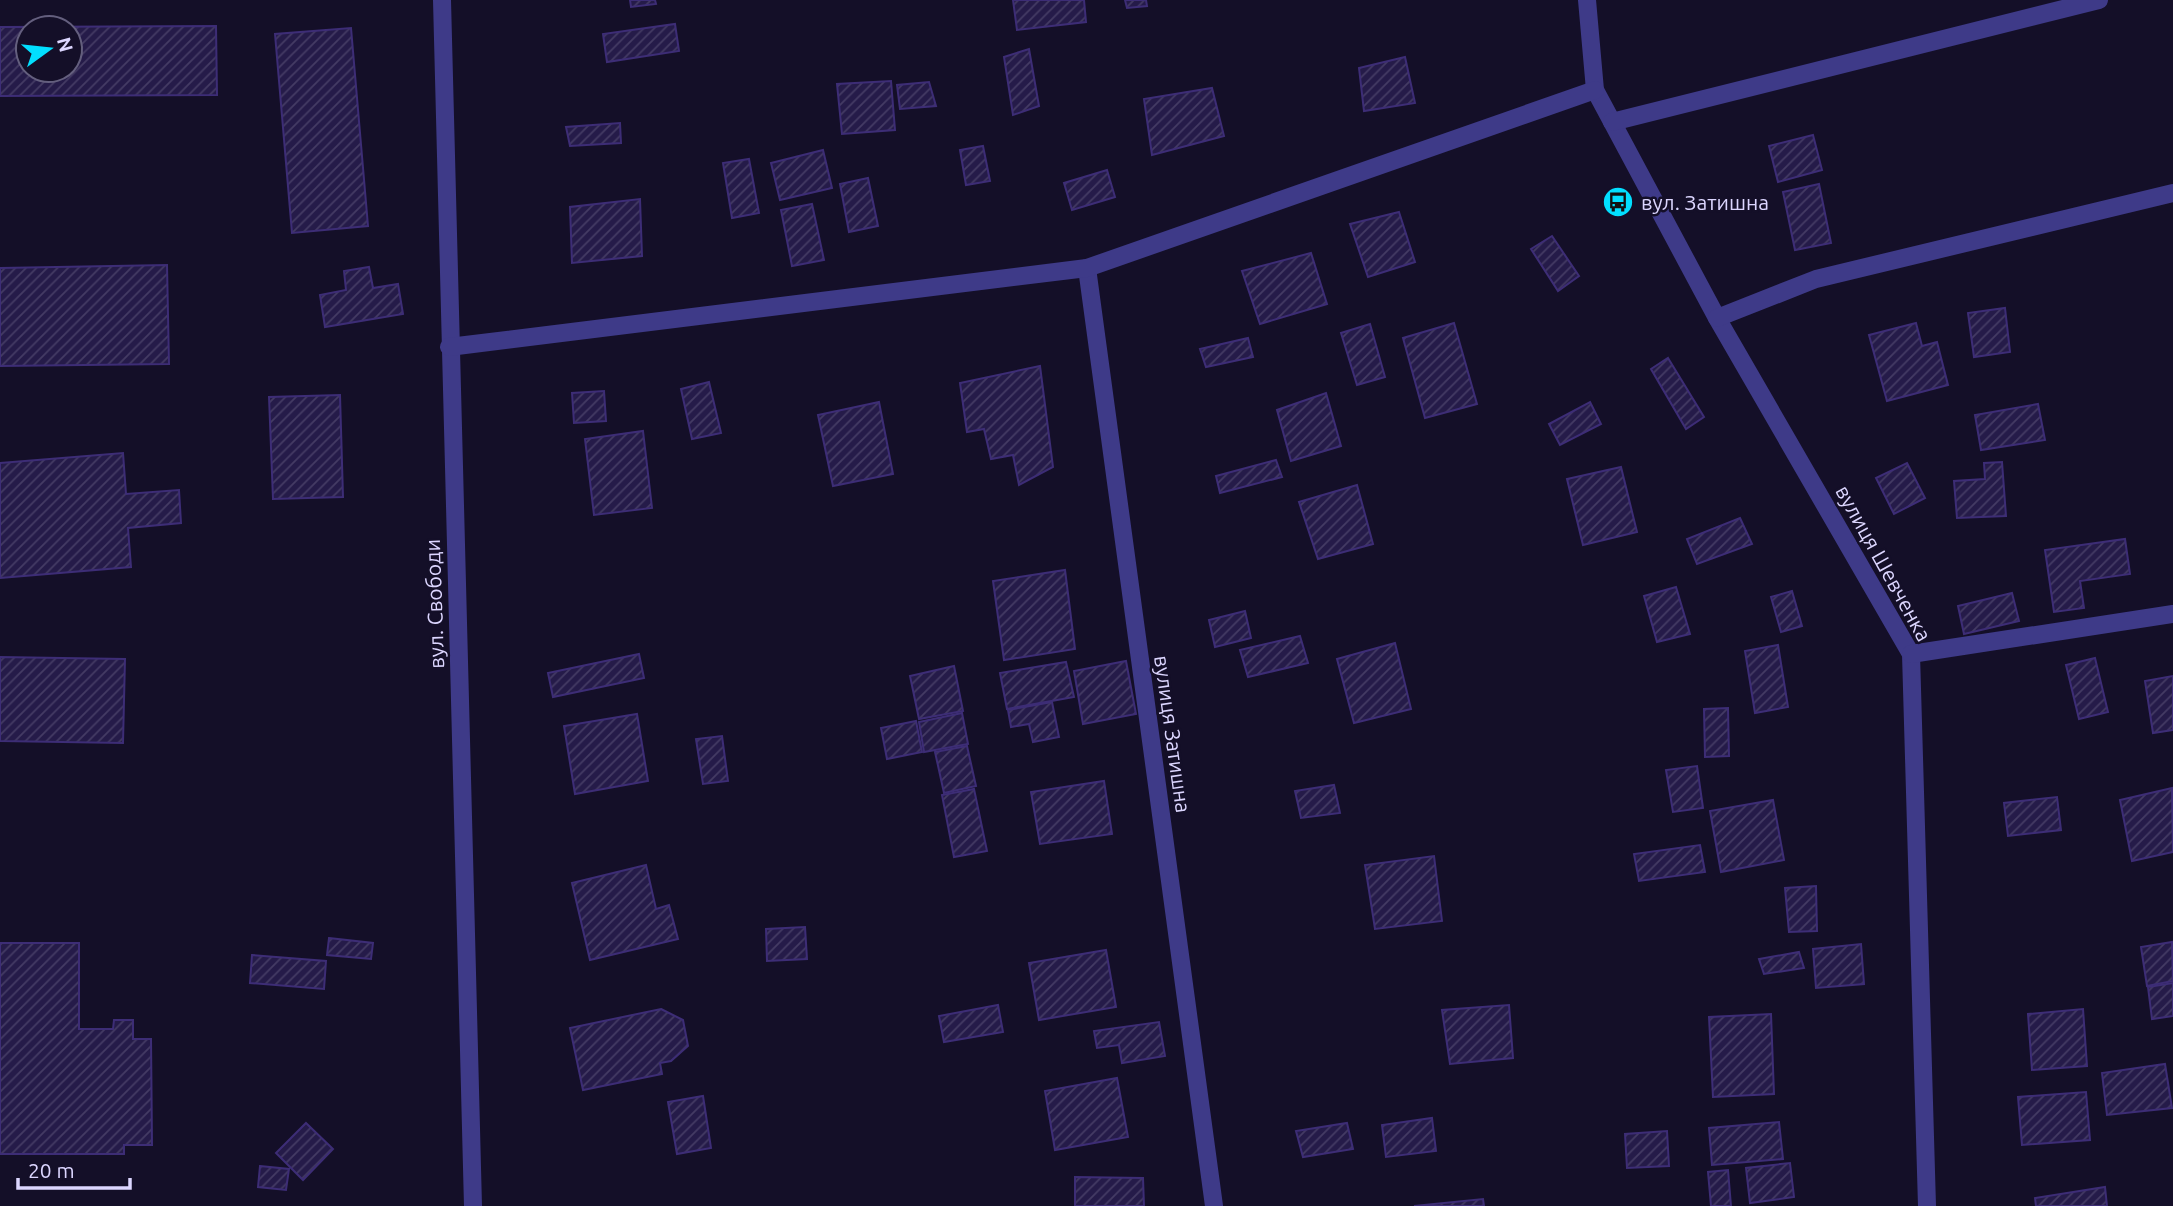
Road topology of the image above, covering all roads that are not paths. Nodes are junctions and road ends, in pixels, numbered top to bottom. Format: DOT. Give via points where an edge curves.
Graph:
graph roads {
  1 [pos="442,0"];
  2 [pos="1587,0"];
  3 [pos="2099,0"];
  4 [pos="1595,90"];
  5 [pos="1612,122"];
  6 [pos="2173,193"];
  7 [pos="1087,268"];
  8 [pos="1717,318"];
  9 [pos="449,347"];
  10 [pos="2173,614"];
  11 [pos="1911,654"];
  12 [pos="473,1206"];
  13 [pos="1214,1206"];
  14 [pos="1927,1206"];
  1 -- 9 [label="street, вул. Свободи"];
  2 -- 4 [label="street, вулиця Шевченка"];
  3 -- 5 [label="street"];
  4 -- 5 [label="street, вулиця Шевченка"];
  4 -- 7 [label="street"];
  5 -- 8 [label="street, вулиця Шевченка"];
  6 -- 8 [label="street" via="1816,279"];
  7 -- 9 [label="street"];
  7 -- 13 [label="street, вулиця Затишна"];
  8 -- 11 [label="street, вулиця Шевченка"];
  9 -- 12 [label="street, вул. Свободи"];
  10 -- 11 [label="street"];
  11 -- 14 [label="street, вулиця Шевченка"];
}
